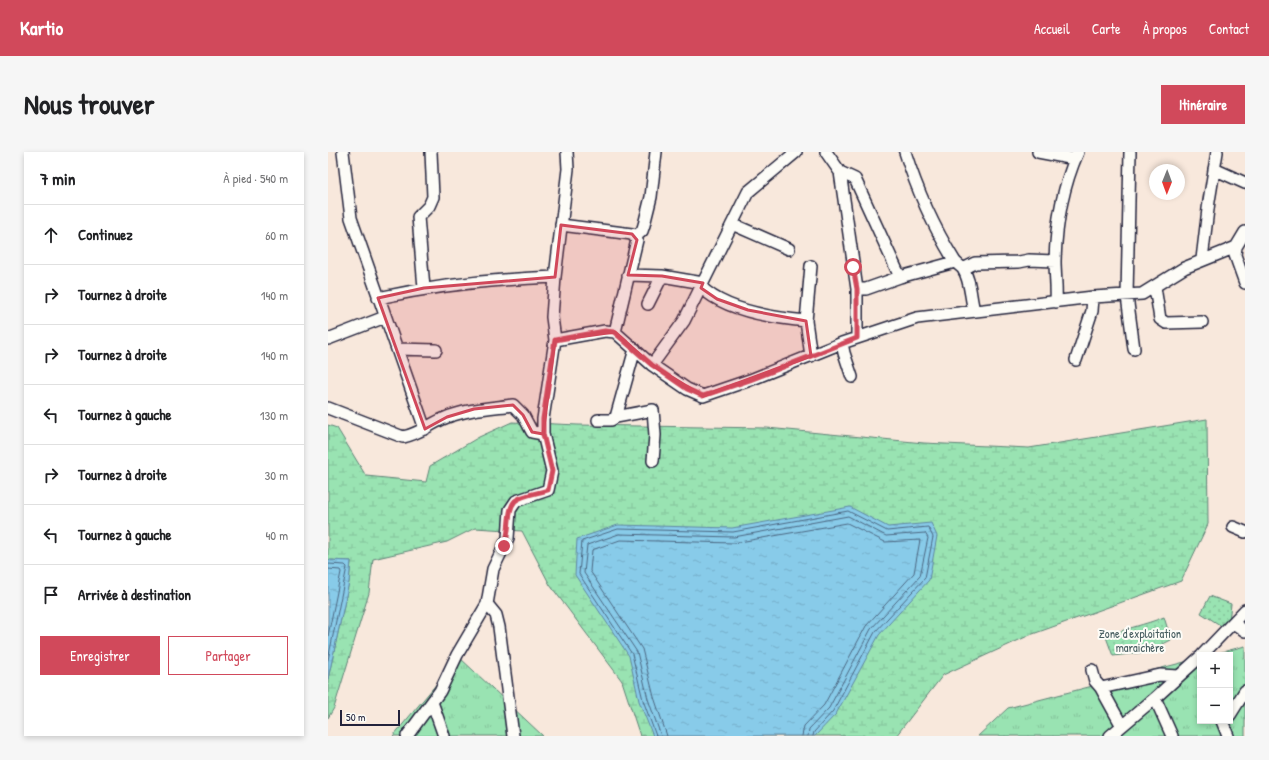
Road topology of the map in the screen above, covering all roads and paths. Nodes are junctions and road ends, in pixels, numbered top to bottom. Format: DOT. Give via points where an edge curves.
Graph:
graph roads {
  1 [pos="343,152"];
  2 [pos="431,152"];
  3 [pos="567,152"];
  4 [pos="656,152"];
  5 [pos="796,152"];
  6 [pos="826,152"];
  7 [pos="905,152"];
  8 [pos="1038,152"];
  9 [pos="1130,152"];
  10 [pos="1217,152"];
  11 [pos="1076,156"];
  12 [pos="1214,169"];
  13 [pos="840,172"];
  14 [pos="1245,183"];
  15 [pos="732,224"];
  16 [pos="561,225"];
  17 [pos="1245,232"];
  18 [pos="636,236"];
  19 [pos="789,249"];
  20 [pos="1233,251"];
  21 [pos="1202,259"];
  22 [pos="1055,261"];
  23 [pos="811,266"];
  24 [pos="959,266"];
  25 [pos="628,275"];
  26 [pos="555,276"];
  27 [pos="662,276"];
  28 [pos="900,276"];
  29 [pos="1245,283"];
  30 [pos="702,285"];
  31 [pos="1155,287"];
  32 [pos="424,288"];
  33 [pos="857,289"];
  34 [pos="1127,296"];
  35 [pos="1093,297"];
  36 [pos="378,298"];
  37 [pos="1056,302"];
  38 [pos="648,304"];
  39 [pos="974,310"];
  40 [pos="385,317"];
  41 [pos="806,321"];
  42 [pos="1202,322"];
  43 [pos="614,332"];
  44 [pos="857,338"];
  45 [pos="328,339"];
  46 [pos="555,340"];
  47 [pos="842,342"];
  48 [pos="397,349"];
  49 [pos="635,349"];
  50 [pos="1134,349"];
  51 [pos="436,350"];
  52 [pos="811,356"];
  53 [pos="1076,360"];
  54 [pos="652,365"];
  55 [pos="852,377"];
  56 [pos="328,408"];
  57 [pos="616,417"];
  58 [pos="598,420"];
  59 [pos="425,429"];
  60 [pos="543,434"];
  61 [pos="653,461"];
  62 [pos="1233,527"];
  63 [pos="1245,532"];
  64 [pos="487,604"];
  65 [pos="1245,610"];
  66 [pos="1233,623"];
  67 [pos="1245,631"];
  68 [pos="1207,652"];
  69 [pos="1197,662"];
  70 [pos="1092,670"];
  71 [pos="1179,676"];
  72 [pos="1101,688"];
  73 [pos="1245,691"];
  74 [pos="1155,698"];
  75 [pos="432,702"];
  76 [pos="1233,708"];
  77 [pos="1226,724"];
  78 [pos="1118,731"];
  79 [pos="408,736"];
  80 [pos="444,736"];
  81 [pos="513,736"];
  82 [pos="1172,736"];
  83 [pos="1228,736"];
  1 -- 36 [label="street" via="350,218"];
  2 -- 32 [label="street" via="433,197 429,206 418,217"];
  3 -- 16 [label="street" via="568,169"];
  4 -- 18 [label="street" via="651,197 642,231"];
  5 -- 15 [label="street" via="748,192"];
  6 -- 13 [label="street"];
  7 -- 24 [label="street" via="933,224"];
  8 -- 11 [label="street"];
  9 -- 34 [label="street"];
  10 -- 12 [label="street"];
  11 -- 22 [label="street" via="1061,203"];
  12 -- 14 [label="street"];
  12 -- 21 [label="street"];
  13 -- 28 [label="street" via="855,179"];
  13 -- 33 [label="street"];
  15 -- 19 [label="street"];
  15 -- 30 [label="street"];
  16 -- 18 [label="street"];
  16 -- 26 [label="street"];
  17 -- 20 [label="street"];
  18 -- 25 [label="street"];
  20 -- 21 [label="street"];
  20 -- 29 [label="street"];
  21 -- 31 [label="street"];
  22 -- 24 [label="street" via="1029,260"];
  22 -- 37 [label="street"];
  23 -- 41 [label="street"];
  24 -- 28 [label="street"];
  24 -- 39 [label="street" via="970,288"];
  25 -- 27 [label="street"];
  25 -- 43 [label="street"];
  26 -- 32 [label="street"];
  26 -- 46 [label="street" via="552,317"];
  27 -- 30 [label="street"];
  27 -- 38 [label="street"];
  28 -- 33 [label="street" via="866,289"];
  30 -- 41 [label="street" via="717,299 748,310"];
  30 -- 54 [label="street" via="684,321"];
  31 -- 34 [label="street" via="1142,294"];
  31 -- 42 [label="street" via="1160,319 1166,323"];
  32 -- 36 [label="street"];
  33 -- 44 [label="street"];
  34 -- 35 [label="street"];
  34 -- 50 [label="street"];
  35 -- 37 [label="street"];
  35 -- 53 [label="street" via="1092,311"];
  36 -- 40 [label="street"];
  37 -- 39 [label="street"];
  39 -- 44 [label="street" via="917,318"];
  40 -- 45 [label="street"];
  40 -- 48 [label="street"];
  41 -- 52 [label="street"];
  43 -- 46 [label="street" via="605,331"];
  43 -- 49 [label="street"];
  44 -- 47 [label="street"];
  46 -- 60 [label="street"];
  47 -- 52 [label="street"];
  47 -- 55 [label="street"];
  48 -- 51 [label="street"];
  48 -- 59 [label="street"];
  49 -- 54 [label="street"];
  49 -- 57 [label="street"];
  52 -- 54 [label="street" via="703,396 687,389"];
  56 -- 59 [label="street" via="403,438"];
  57 -- 58 [label="street" via="611,420"];
  57 -- 61 [label="street" via="653,410"];
  59 -- 60 [label="street" via="447,417 474,409 513,405 523,415 532,432"];
  60 -- 64 [label="street" via="552,471 548,490 516,501 510,510 508,538 493,569"];
  62 -- 63 [label="street"];
  64 -- 75 [label="street"];
  64 -- 81 [label="street" via="496,615 499,627"];
  65 -- 66 [label="street"];
  66 -- 67 [label="street"];
  66 -- 68 [label="street"];
  69 -- 71 [label="street"];
  70 -- 72 [label="street" via="1095,681"];
  71 -- 72 [label="street" via="1160,675"];
  71 -- 74 [label="street"];
  72 -- 78 [label="street"];
  73 -- 76 [label="street"];
  74 -- 78 [label="street"];
  74 -- 82 [label="street"];
  75 -- 79 [label="street"];
  75 -- 80 [label="street"];
  77 -- 83 [label="street"];
}
